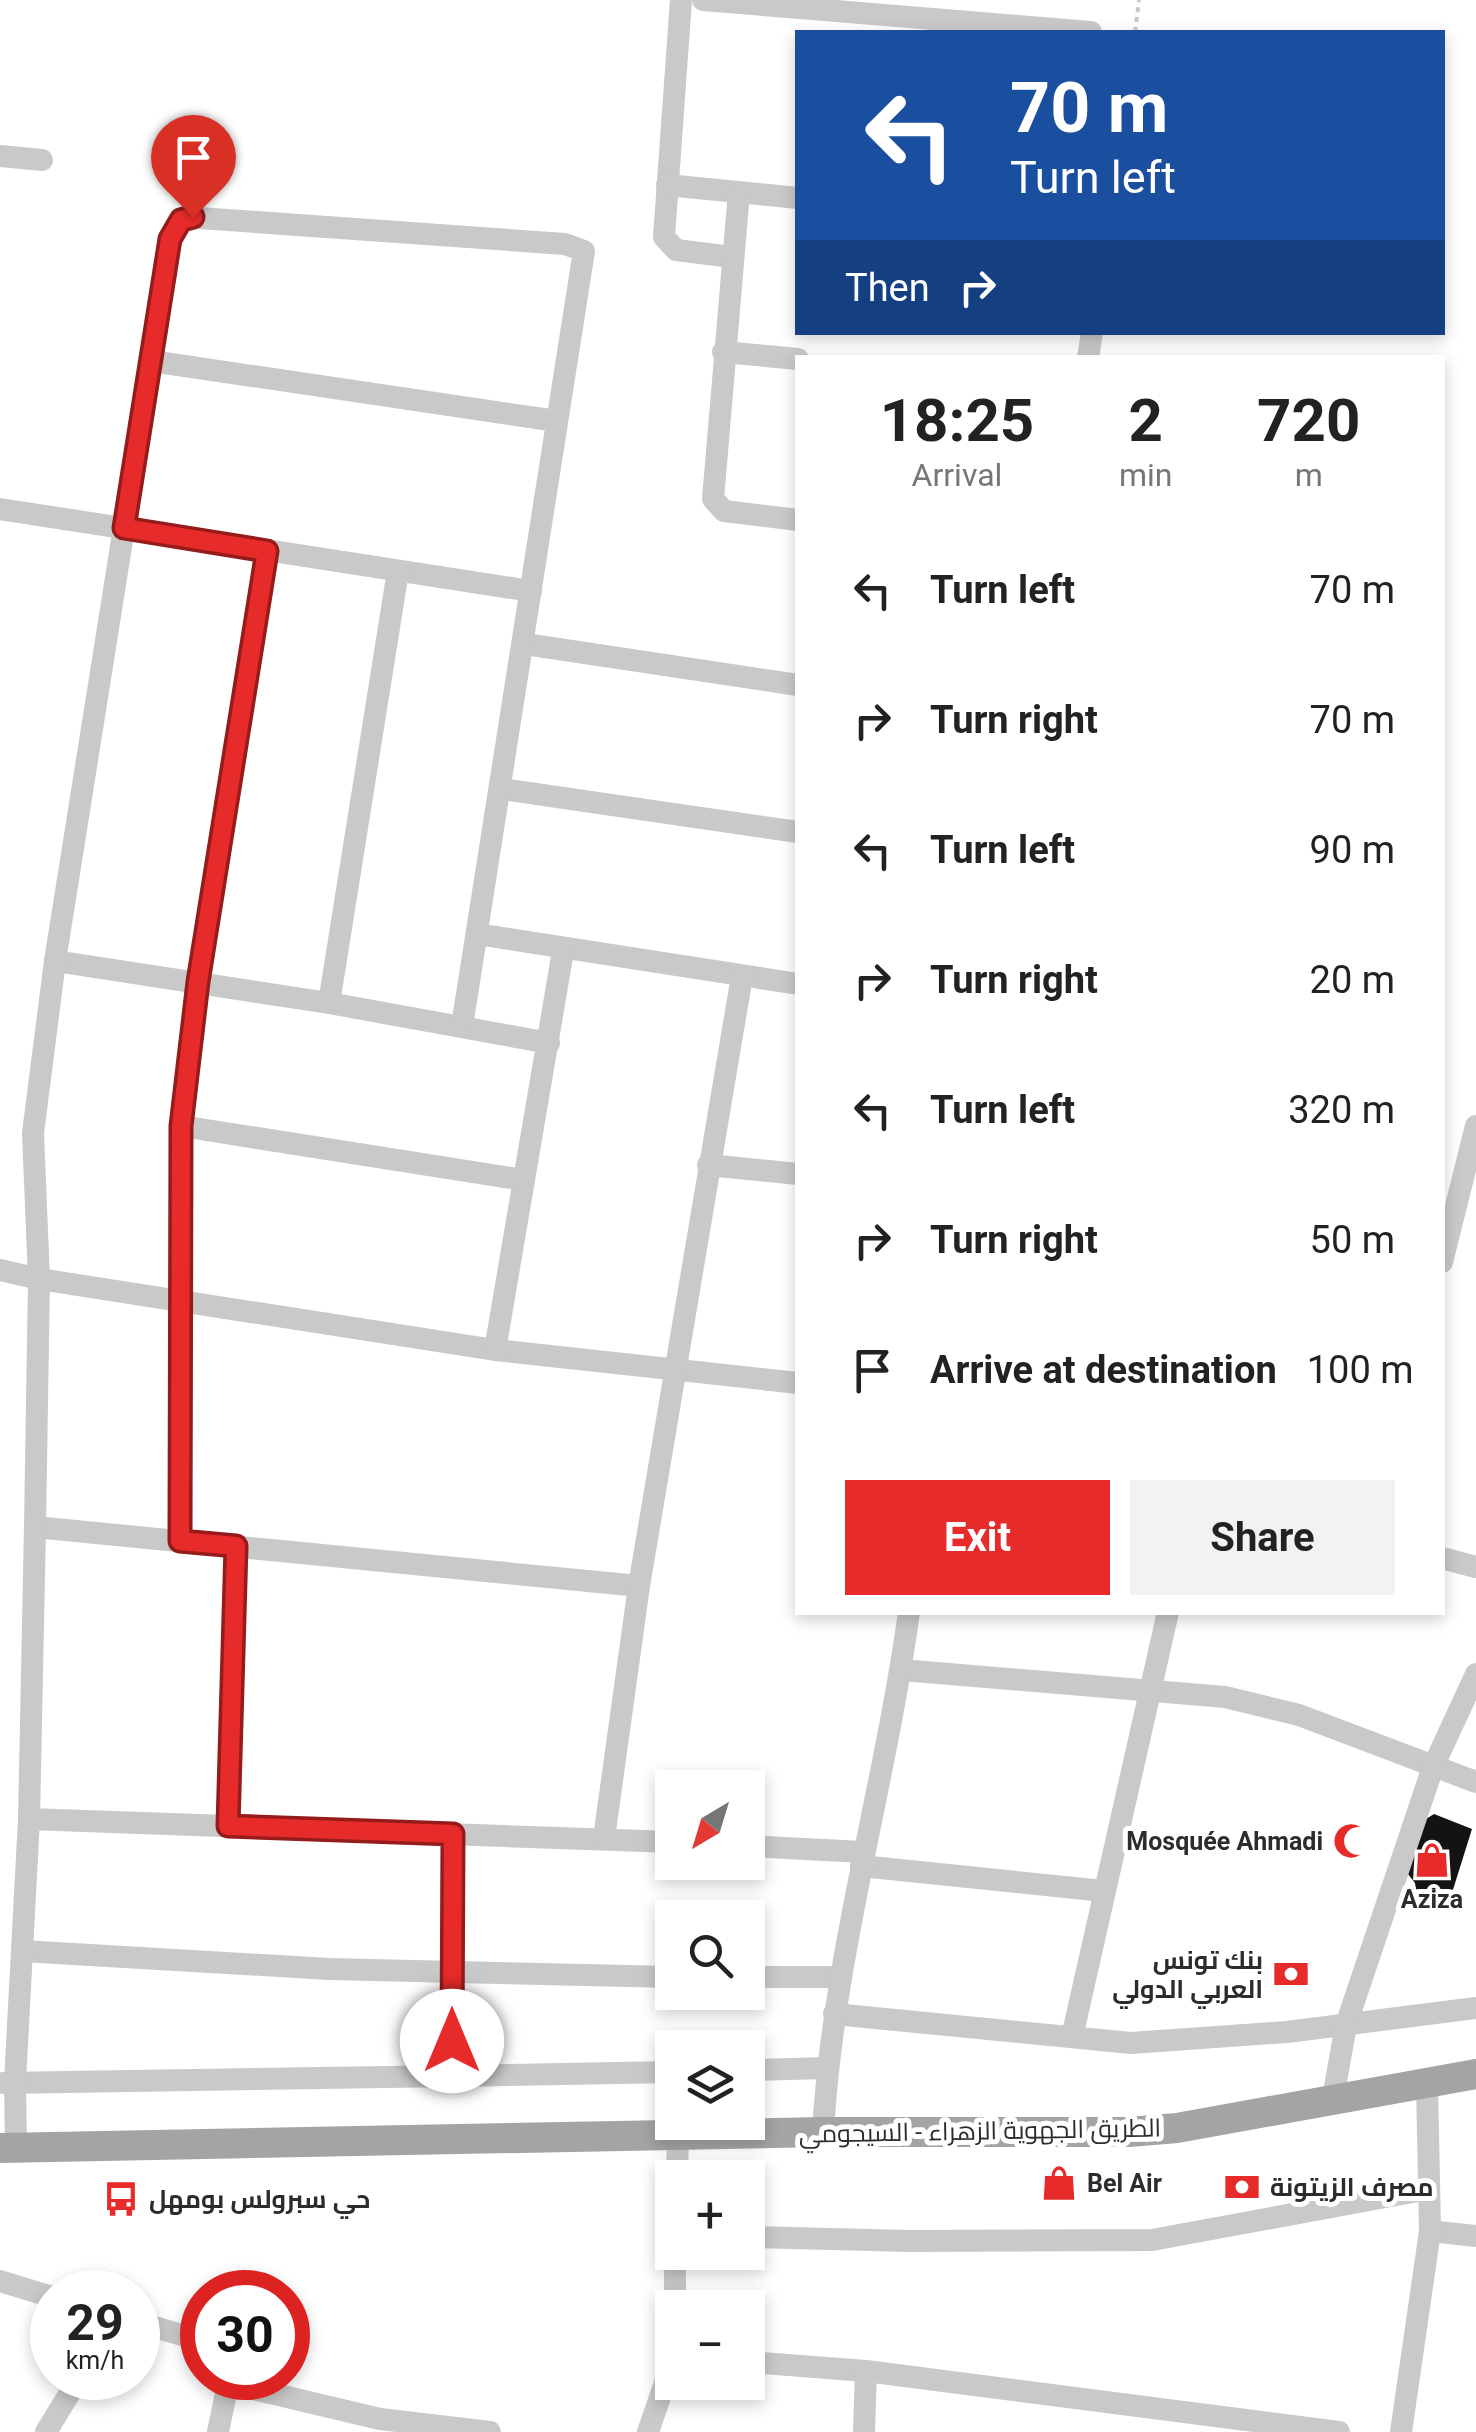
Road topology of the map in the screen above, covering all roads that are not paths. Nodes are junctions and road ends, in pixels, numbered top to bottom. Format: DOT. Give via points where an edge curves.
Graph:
graph roads {
  1 [pos="680,0"];
  2 [pos="703,0"];
  3 [pos="1067,30"];
  4 [pos="0,156"];
  5 [pos="42,160"];
  6 [pos="667,185"];
  7 [pos="739,192"];
  8 [pos="795,198"];
  9 [pos="732,257"];
  10 [pos="723,352"];
  11 [pos="795,359"];
  12 [pos="150,361"];
  13 [pos="557,421"];
  14 [pos="0,509"];
  15 [pos="795,520"];
  16 [pos="124,528"];
  17 [pos="267,551"];
  18 [pos="398,571"];
  19 [pos="531,591"];
  20 [pos="525,644"];
  21 [pos="795,685"];
  22 [pos="502,789"];
  23 [pos="795,832"];
  24 [pos="477,934"];
  25 [pos="563,951"];
  26 [pos="55,961"];
  27 [pos="742,976"];
  28 [pos="198,982"];
  29 [pos="795,984"];
  30 [pos="329,1003"];
  31 [pos="462,1026"];
  32 [pos="549,1043"];
  33 [pos="181,1126"];
  34 [pos="1476,1126"];
  35 [pos="708,1164"];
  36 [pos="795,1174"];
  37 [pos="524,1180"];
  38 [pos="1460,1190"];
  39 [pos="1445,1250"];
  40 [pos="0,1270"];
  41 [pos="38,1279"];
  42 [pos="178,1300"];
  43 [pos="494,1350"];
  44 [pos="676,1370"];
  45 [pos="795,1383"];
  46 [pos="35,1527"];
  47 [pos="180,1541"];
  48 [pos="236,1546"];
  49 [pos="1445,1559"];
  50 [pos="1476,1567"];
  51 [pos="640,1586"];
  52 [pos="908,1615"];
  53 [pos="1167,1615"];
  54 [pos="901,1670"];
  55 [pos="1476,1674"];
  56 [pos="1148,1688"];
  57 [pos="1433,1766"];
  58 [pos="1476,1782"];
  59 [pos="28,1818"];
  60 [pos="228,1826"];
  61 [pos="453,1834"];
  62 [pos="604,1838"];
  63 [pos="655,1841"];
  64 [pos="765,1848"];
  65 [pos="862,1859"];
  66 [pos="1104,1890"];
  67 [pos="22,1951"];
  68 [pos="452,1970"];
  69 [pos="655,1976"];
  70 [pos="765,1977"];
  71 [pos="839,1977"];
  72 [pos="1476,2008"];
  73 [pos="834,2014"];
  74 [pos="1346,2025"];
  75 [pos="1072,2037"];
  76 [pos="826,2068"];
  77 [pos="765,2070"];
  78 [pos="655,2072"];
  79 [pos="1476,2074"];
  80 [pos="452,2076"];
  81 [pos="7,2083"];
  82 [pos="1427,2085"];
  83 [pos="1332,2098"];
  84 [pos="823,2132"];
  85 [pos="765,2134"];
  86 [pos="655,2136"];
  87 [pos="8,2148"];
  88 [pos="1429,2190"];
  89 [pos="1430,2231"];
  90 [pos="1476,2236"];
  91 [pos="765,2237"];
  92 [pos="0,2282"];
  93 [pos="30,2291"];
  94 [pos="765,2363"];
  95 [pos="866,2370"];
  96 [pos="66,2400"];
  97 [pos="224,2400"];
  98 [pos="305,2400"];
  99 [pos="659,2400"];
  100 [pos="1304,2430"];
  101 [pos="46,2432"];
  102 [pos="218,2432"];
  103 [pos="490,2432"];
  104 [pos="648,2432"];
  105 [pos="864,2432"];
  106 [pos="1339,2432"];
  107 [pos="1401,2432"];
  1 -- 6 [label="street"];
  2 -- 3 [label="street"];
  4 -- 5 [label="street"];
  6 -- 7 [label="street"];
  6 -- 9 [label="street" via="663,227 669,246"];
  7 -- 8 [label="street"];
  7 -- 9 [label="street"];
  9 -- 10 [label="street"];
  10 -- 11 [label="street"];
  10 -- 15 [label="street" via="714,502 724,511"];
  12 -- 13 [label="street"];
  12 -- 13 [label="street" via="170,239 186,217 564,244 585,256"];
  12 -- 16 [label="street"];
  13 -- 19 [label="street"];
  14 -- 16 [label="street"];
  16 -- 17 [label="street"];
  16 -- 26 [label="street"];
  17 -- 18 [label="street"];
  17 -- 28 [label="street"];
  18 -- 19 [label="street"];
  18 -- 30 [label="street"];
  19 -- 20 [label="street"];
  20 -- 21 [label="street"];
  20 -- 22 [label="street"];
  22 -- 23 [label="street"];
  22 -- 24 [label="street"];
  24 -- 25 [label="street"];
  24 -- 31 [label="street"];
  25 -- 27 [label="street"];
  25 -- 32 [label="street"];
  26 -- 28 [label="street"];
  26 -- 41 [label="street" via="33,1133"];
  27 -- 29 [label="street"];
  27 -- 35 [label="street"];
  28 -- 30 [label="street"];
  28 -- 33 [label="street"];
  30 -- 31 [label="street"];
  31 -- 32 [label="street"];
  32 -- 37 [label="street"];
  33 -- 37 [label="street"];
  33 -- 42 [label="street"];
  34 -- 38 [label="street"];
  35 -- 36 [label="street"];
  35 -- 44 [label="street"];
  37 -- 43 [label="street"];
  38 -- 39 [label="street"];
  40 -- 41 [label="street"];
  41 -- 42 [label="street"];
  41 -- 46 [label="street"];
  42 -- 43 [label="street"];
  42 -- 47 [label="street"];
  43 -- 44 [label="street"];
  44 -- 45 [label="street"];
  44 -- 51 [label="street"];
  46 -- 47 [label="street"];
  46 -- 59 [label="street"];
  47 -- 48 [label="street"];
  48 -- 51 [label="street"];
  48 -- 60 [label="street"];
  49 -- 50 [label="street"];
  51 -- 62 [label="street"];
  52 -- 54 [label="street"];
  53 -- 56 [label="street"];
  54 -- 56 [label="street"];
  54 -- 65 [label="street"];
  55 -- 57 [label="street"];
  56 -- 57 [label="street" via="1261,1704"];
  56 -- 66 [label="street"];
  57 -- 58 [label="street"];
  57 -- 74 [label="street"];
  59 -- 60 [label="street"];
  59 -- 67 [label="street"];
  60 -- 61 [label="street"];
  61 -- 62 [label="street"];
  61 -- 68 [label="street"];
  62 -- 63 [label="street"];
  64 -- 65 [label="street"];
  65 -- 66 [label="street"];
  65 -- 71 [label="street"];
  66 -- 75 [label="street"];
  67 -- 68 [label="street"];
  67 -- 81 [label="street"];
  68 -- 69 [label="street"];
  68 -- 80 [label="street"];
  70 -- 71 [label="street"];
  71 -- 73 [label="street"];
  72 -- 74 [label="street"];
  73 -- 75 [label="street"];
  73 -- 76 [label="street"];
  74 -- 75 [label="street" via="1178,2041"];
  74 -- 83 [label="street"];
  76 -- 77 [label="street"];
  76 -- 84 [label="street"];
  78 -- 80 [label="street"];
  79 -- 82 [label="main road, الطريق الجهوية الزهراء - السيجومي"];
  80 -- 81 [label="street"];
  81 -- 87 [label="street"];
  82 -- 83 [label="main road, الطريق الجهوية الزهراء - السيجومي"];
  82 -- 88 [label="street"];
  83 -- 84 [label="main road, الطريق الجهوية الزهراء - السيجومي" via="1128,2132"];
  84 -- 85 [label="main road, الطريق الجهوية الزهراء - السيجومي"];
  86 -- 87 [label="main road, الطريق الجهوية الزهراء - السيجومي"];
  88 -- 89 [label="street"];
  88 -- 91 [label="street" via="1152,2240"];
  89 -- 90 [label="street"];
  89 -- 107 [label="street"];
  92 -- 93 [label="street"];
  94 -- 95 [label="street"];
  95 -- 100 [label="street"];
  95 -- 105 [label="street"];
  96 -- 101 [label="street"];
  97 -- 102 [label="street"];
  98 -- 103 [label="street" via="380,2419"];
  99 -- 104 [label="street"];
  100 -- 106 [label="street"];
}
